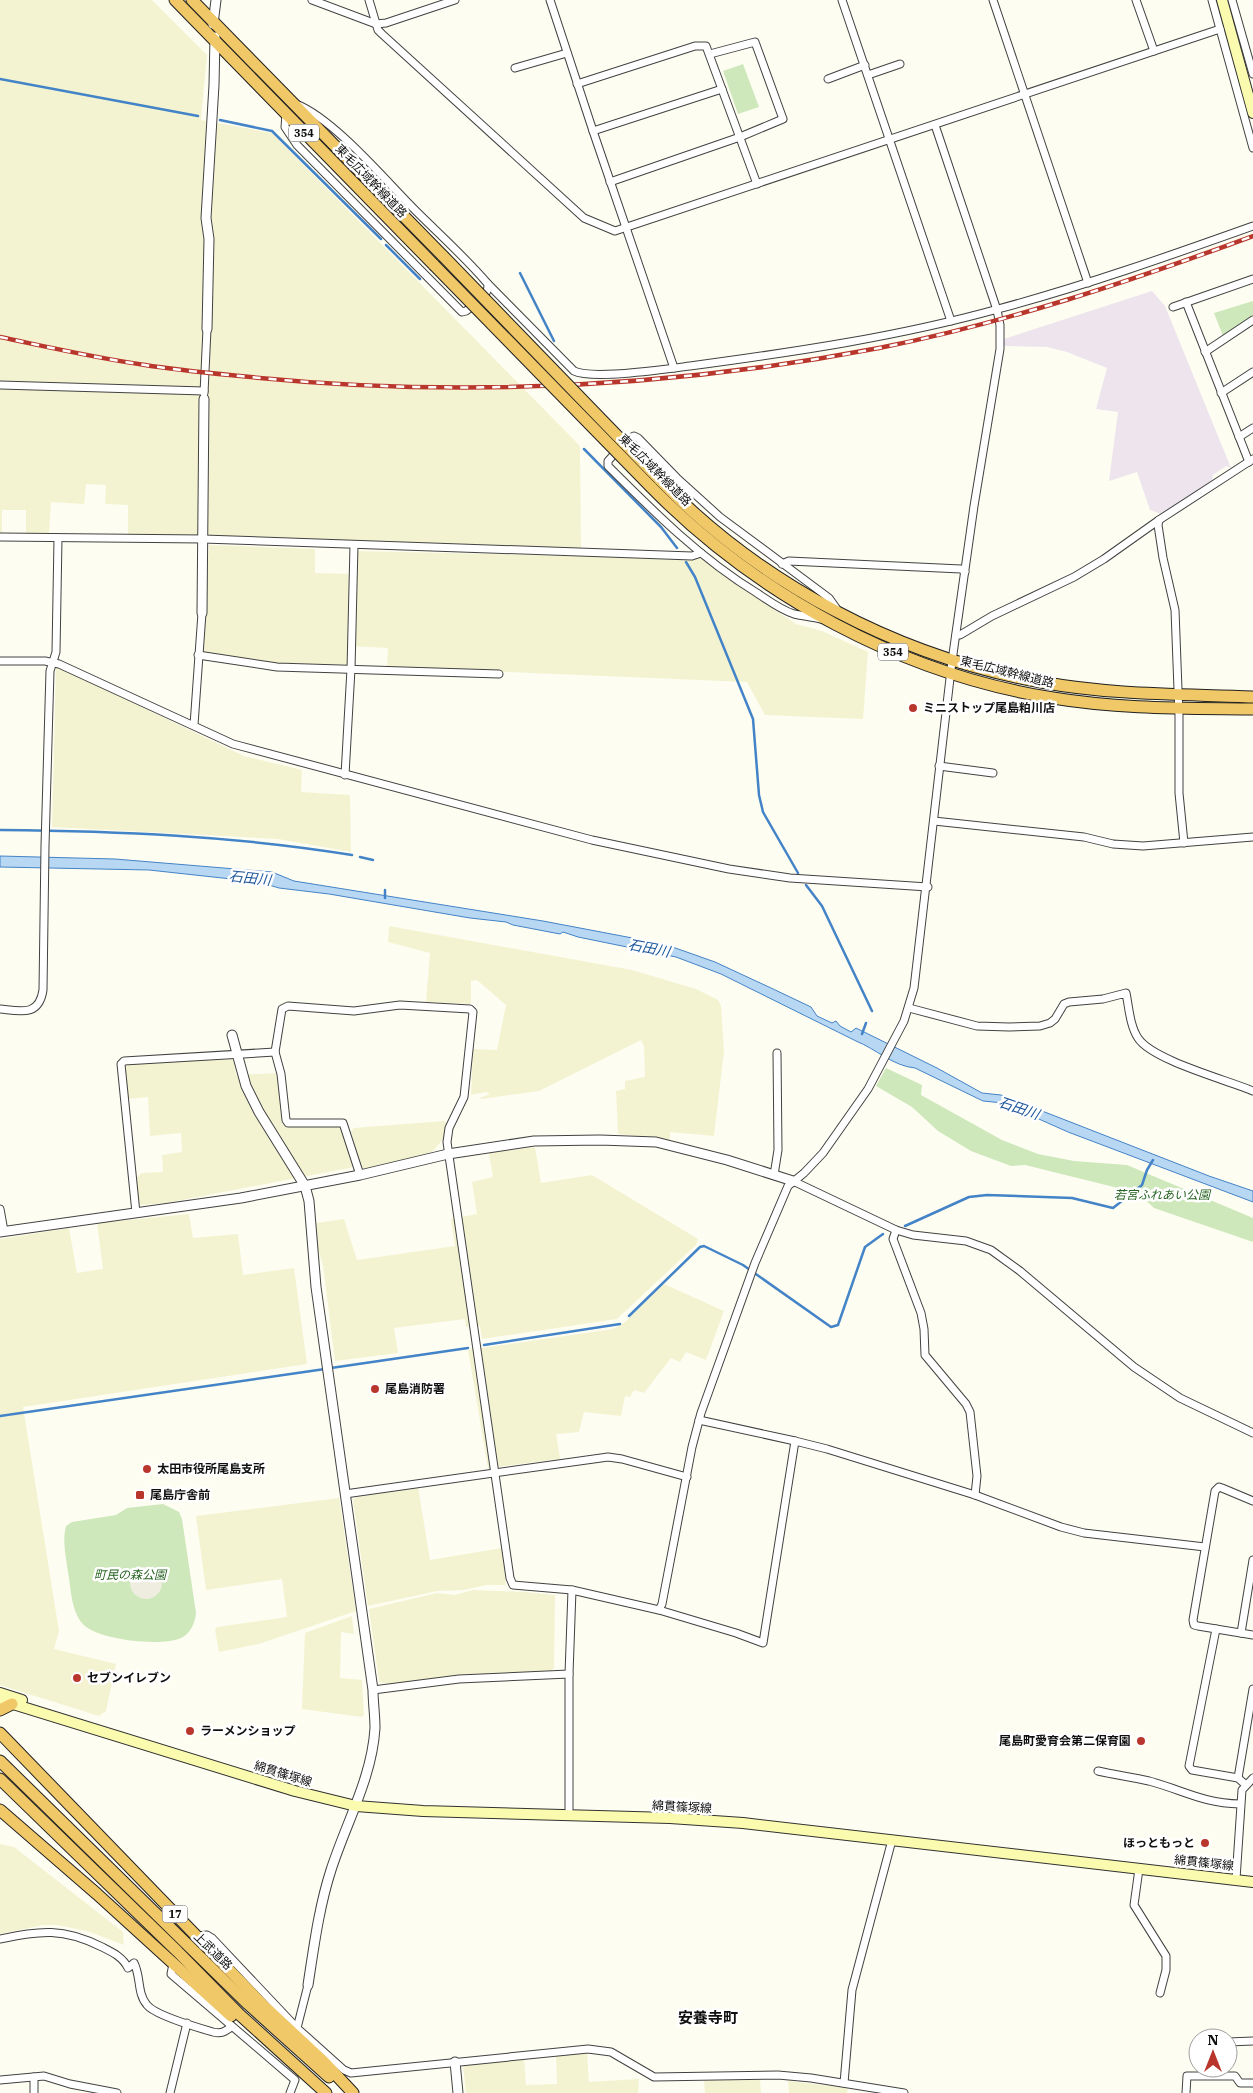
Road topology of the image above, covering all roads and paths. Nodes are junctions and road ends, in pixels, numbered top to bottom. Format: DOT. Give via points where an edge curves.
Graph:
graph roads {
  1 [pos="175,0"];
  2 [pos="192,0"];
  3 [pos="216,0"];
  4 [pos="312,0"];
  5 [pos="369,0"];
  6 [pos="455,0"];
  7 [pos="550,0"];
  8 [pos="842,0"];
  9 [pos="993,0"];
  10 [pos="1136,0"];
  11 [pos="1212,0"];
  12 [pos="1222,0"];
  13 [pos="1232,0"];
  14 [pos="213,20"];
  15 [pos="376,24"];
  16 [pos="1220,29"];
  17 [pos="215,40"];
  18 [pos="1154,51"];
  19 [pos="567,53"];
  20 [pos="710,54"];
  21 [pos="1251,60"];
  22 [pos="900,64"];
  23 [pos="865,65"];
  24 [pos="515,68"];
  25 [pos="1253,74"];
  26 [pos="868,75"];
  27 [pos="828,79"];
  28 [pos="577,84"];
  29 [pos="722,89"];
  30 [pos="1025,94"];
  31 [pos="289,101"];
  32 [pos="1253,113"];
  33 [pos="286,114"];
  34 [pos="935,125"];
  35 [pos="1250,127"];
  36 [pos="593,131"];
  37 [pos="740,137"];
  38 [pos="889,140"];
  39 [pos="1253,148"];
  40 [pos="610,182"];
  41 [pos="757,184"];
  42 [pos="1253,226"];
  43 [pos="626,229"];
  44 [pos="1253,279"];
  45 [pos="486,282"];
  46 [pos="1088,283"];
  47 [pos="1186,302"];
  48 [pos="1173,307"];
  49 [pos="997,310"];
  50 [pos="1253,320"];
  51 [pos="951,321"];
  52 [pos="207,329"];
  53 [pos="1205,352"];
  54 [pos="674,368"];
  55 [pos="1253,372"];
  56 [pos="0,385"];
  57 [pos="1222,393"];
  58 [pos="204,395"];
  59 [pos="1253,428"];
  60 [pos="1238,437"];
  61 [pos="1251,461"];
  62 [pos="655,483"];
  63 [pos="1159,520"];
  64 [pos="0,537"];
  65 [pos="58,538"];
  66 [pos="202,540"];
  67 [pos="354,545"];
  68 [pos="701,553"];
  69 [pos="782,564"];
  70 [pos="965,572"];
  71 [pos="202,613"];
  72 [pos="840,613"];
  73 [pos="828,620"];
  74 [pos="956,635"];
  75 [pos="198,655"];
  76 [pos="0,661"];
  77 [pos="952,661"];
  78 [pos="53,662"];
  79 [pos="351,670"];
  80 [pos="951,673"];
  81 [pos="499,674"];
  82 [pos="1178,694"];
  83 [pos="1253,697"];
  84 [pos="1179,708"];
  85 [pos="1238,708"];
  86 [pos="1253,709"];
  87 [pos="194,725"];
  88 [pos="939,766"];
  89 [pos="993,773"];
  90 [pos="345,775"];
  91 [pos="934,821"];
  92 [pos="1253,837"];
  93 [pos="1184,843"];
  94 [pos="928,887"];
  95 [pos="909,1008"];
  96 [pos="0,1009"];
  97 [pos="232,1035"];
  98 [pos="275,1052"];
  99 [pos="777,1052"];
  100 [pos="236,1055"];
  101 [pos="1253,1091"];
  102 [pos="448,1154"];
  103 [pos="360,1174"];
  104 [pos="774,1174"];
  105 [pos="794,1181"];
  106 [pos="305,1186"];
  107 [pos="0,1209"];
  108 [pos="136,1213"];
  109 [pos="896,1230"];
  110 [pos="2,1231"];
  111 [pos="699,1420"];
  112 [pos="1253,1433"];
  113 [pos="795,1441"];
  114 [pos="494,1472"];
  115 [pos="686,1476"];
  116 [pos="345,1494"];
  117 [pos="976,1495"];
  118 [pos="1253,1501"];
  119 [pos="1205,1547"];
  120 [pos="1253,1560"];
  121 [pos="572,1590"];
  122 [pos="659,1610"];
  123 [pos="1216,1629"];
  124 [pos="1241,1633"];
  125 [pos="1253,1635"];
  126 [pos="569,1674"];
  127 [pos="1253,1689"];
  128 [pos="372,1690"];
  129 [pos="0,1693"];
  130 [pos="0,1700"];
  131 [pos="12,1704"];
  132 [pos="0,1710"];
  133 [pos="0,1724"];
  134 [pos="0,1733"];
  135 [pos="117,1735"];
  136 [pos="0,1761"];
  137 [pos="38,1771"];
  138 [pos="1098,1771"];
  139 [pos="0,1778"];
  140 [pos="1238,1778"];
  141 [pos="1253,1778"];
  142 [pos="1246,1785"];
  143 [pos="1240,1804"];
  144 [pos="356,1806"];
  145 [pos="0,1810"];
  146 [pos="569,1816"];
  147 [pos="892,1840"];
  148 [pos="1139,1869"];
  149 [pos="1236,1880"];
  150 [pos="1253,1882"];
  151 [pos="197,1936"];
  152 [pos="0,1940"];
  153 [pos="173,1964"];
  154 [pos="308,1985"];
  155 [pos="1160,1993"];
  156 [pos="186,2024"];
  157 [pos="231,2027"];
  158 [pos="297,2028"];
  159 [pos="1253,2041"];
  160 [pos="1238,2042"];
  161 [pos="455,2062"];
  162 [pos="34,2077"];
  163 [pos="0,2080"];
  164 [pos="844,2083"];
  165 [pos="1253,2083"];
  166 [pos="323,2090"];
  167 [pos="34,2093"];
  168 [pos="117,2093"];
  169 [pos="170,2093"];
  170 [pos="290,2093"];
  171 [pos="347,2093"];
  172 [pos="353,2093"];
  173 [pos="458,2093"];
  174 [pos="904,2093"];
  175 [pos="1186,2093"];
  1 -- 17 [label="highway, 東毛広域幹線道路 / 354"];
  2 -- 14 [label="highway, 東毛広域幹線道路 / 354"];
  3 -- 14 [label="street"];
  4 -- 15 [label="street"];
  5 -- 15 [label="street"];
  6 -- 15 [label="street"];
  7 -- 19 [label="street"];
  8 -- 23 [label="street"];
  9 -- 30 [label="street"];
  10 -- 18 [label="street"];
  11 -- 16 [label="street"];
  12 -- 32 [label="main road"];
  13 -- 21 [label="street"];
  14 -- 17 [label="street"];
  14 -- 31 [label="highway, 東毛広域幹線道路 / 354"];
  15 -- 43 [label="street" via="382,34 584,218 614,231"];
  16 -- 18 [label="street"];
  16 -- 35 [label="street"];
  17 -- 33 [label="highway, 東毛広域幹線道路 / 354"];
  17 -- 52 [label="street" via="206,218 209,239"];
  18 -- 30 [label="street"];
  19 -- 24 [label="street"];
  19 -- 28 [label="street"];
  20 -- 28 [label="street" via="706,46 696,46"];
  20 -- 29 [label="street"];
  20 -- 37 [label="street" via="755,42 783,115 783,119"];
  21 -- 25 [label="street"];
  22 -- 26 [label="street"];
  23 -- 26 [label="street"];
  23 -- 27 [label="street"];
  26 -- 38 [label="street"];
  28 -- 36 [label="street"];
  29 -- 36 [label="street"];
  29 -- 37 [label="street"];
  30 -- 34 [label="street"];
  30 -- 46 [label="street"];
  31 -- 45 [label="street" via="314,113 348,142"];
  31 -- 62 [label="highway, 東毛広域幹線道路 / 354, bridge" via="443,256"];
  33 -- 45 [label="street" via="285,126 297,145 462,312 485,295 488,291"];
  33 -- 62 [label="highway, 東毛広域幹線道路 / 354, bridge"];
  34 -- 38 [label="street"];
  34 -- 49 [label="street"];
  35 -- 39 [label="street"];
  36 -- 40 [label="street"];
  37 -- 40 [label="street"];
  37 -- 41 [label="street"];
  38 -- 41 [label="street"];
  38 -- 51 [label="street"];
  40 -- 43 [label="street"];
  41 -- 43 [label="street"];
  42 -- 46 [label="street"];
  43 -- 54 [label="street"];
  44 -- 47 [label="street"];
  45 -- 54 [label="street" via="578,373 628,373"];
  46 -- 49 [label="street"];
  47 -- 48 [label="street"];
  47 -- 53 [label="street"];
  49 -- 51 [label="street"];
  49 -- 70 [label="street" via="1000,349"];
  50 -- 53 [label="street"];
  51 -- 54 [label="street" via="815,349"];
  52 -- 58 [label="street"];
  53 -- 57 [label="street"];
  55 -- 57 [label="street"];
  56 -- 58 [label="street"];
  57 -- 60 [label="street"];
  58 -- 66 [label="street"];
  59 -- 60 [label="street"];
  60 -- 61 [label="street"];
  61 -- 63 [label="street"];
  62 -- 72 [label="highway, 東毛広域幹線道路 / 354" via="758,564"];
  62 -- 73 [label="highway, 東毛広域幹線道路 / 354" via="717,547"];
  63 -- 74 [label="street" via="1074,577"];
  63 -- 82 [label="street" via="1163,558 1175,610"];
  64 -- 65 [label="street"];
  65 -- 66 [label="street"];
  65 -- 78 [label="street" via="56,652"];
  66 -- 67 [label="street"];
  66 -- 71 [label="street"];
  67 -- 68 [label="street" via="692,556"];
  67 -- 79 [label="street"];
  68 -- 69 [label="street" via="608,466 608,461 628,439 638,438 720,517"];
  68 -- 73 [label="street" via="781,608 794,614"];
  69 -- 70 [label="street" via="789,561 961,569"];
  69 -- 72 [label="street" via="828,598"];
  70 -- 74 [label="street"];
  71 -- 75 [label="street"];
  72 -- 77 [label="highway, 東毛広域幹線道路 / 354" via="890,638"];
  73 -- 80 [label="highway, 東毛広域幹線道路 / 354" via="893,652"];
  74 -- 77 [label="street"];
  75 -- 79 [label="street" via="277,667"];
  75 -- 87 [label="street"];
  76 -- 78 [label="street"];
  77 -- 80 [label="street"];
  77 -- 82 [label="highway, 東毛広域幹線道路 / 354" via="1065,686"];
  78 -- 87 [label="street"];
  78 -- 96 [label="street" via="50,671 44,876 44,983 41,1002 29,1010"];
  79 -- 81 [label="street"];
  79 -- 90 [label="street"];
  80 -- 84 [label="highway, 東毛広域幹線道路 / 354" via="1052,698"];
  80 -- 88 [label="street"];
  82 -- 83 [label="highway, 東毛広域幹線道路 / 354"];
  82 -- 84 [label="street"];
  82 -- 85 [label="highway" via="1187,702 1215,702"];
  84 -- 85 [label="highway, 東毛広域幹線道路 / 354"];
  84 -- 93 [label="street" via="1179,793"];
  85 -- 86 [label="highway, 東毛広域幹線道路 / 354"];
  87 -- 90 [label="street" via="233,744"];
  88 -- 89 [label="street"];
  88 -- 91 [label="street"];
  90 -- 94 [label="street" via="592,840 729,869 790,878"];
  91 -- 93 [label="street" via="1084,837 1123,845"];
  91 -- 94 [label="street"];
  92 -- 93 [label="street"];
  94 -- 95 [label="street"];
  95 -- 101 [label="street" via="977,1026 1040,1026 1055,1019 1064,1004 1069,1002 1126,993 1138,1039 1148,1048"];
  95 -- 105 [label="street" via="868,1089 823,1153"];
  97 -- 100 [label="street"];
  98 -- 100 [label="street"];
  98 -- 102 [label="street" via="282,1009 288,1006 354,1011 400,1005 470,1009 473,1012 465,1091 449,1128"];
  98 -- 103 [label="street" via="288,1123 343,1123"];
  99 -- 104 [label="street" via="778,1150"];
  100 -- 106 [label="street" via="259,1112"];
  100 -- 108 [label="street" via="124,1061 120,1064"];
  102 -- 103 [label="street"];
  102 -- 104 [label="street" via="534,1141 638,1140 680,1147"];
  102 -- 114 [label="street"];
  103 -- 106 [label="street"];
  104 -- 105 [label="street"];
  105 -- 109 [label="street"];
  105 -- 111 [label="street" via="788,1186 750,1276"];
  106 -- 108 [label="street"];
  106 -- 116 [label="street" via="311,1210 316,1287"];
  107 -- 110 [label="street"];
  108 -- 110 [label="street"];
  109 -- 112 [label="street" via="966,1241 991,1250 1134,1367 1190,1404"];
  109 -- 117 [label="street" via="893,1239 923,1322 925,1355 970,1412"];
  111 -- 113 [label="street"];
  111 -- 115 [label="street"];
  113 -- 117 [label="street"];
  113 -- 122 [label="street" via="762,1643"];
  114 -- 115 [label="street" via="608,1457"];
  114 -- 116 [label="street"];
  114 -- 121 [label="street" via="513,1585"];
  115 -- 122 [label="street"];
  116 -- 128 [label="street"];
  117 -- 119 [label="street" via="1084,1533"];
  118 -- 119 [label="street" via="1217,1488"];
  119 -- 123 [label="street" via="1193,1620 1194,1624"];
  120 -- 124 [label="street"];
  121 -- 122 [label="street"];
  121 -- 126 [label="street"];
  123 -- 124 [label="street"];
  123 -- 140 [label="street" via="1189,1766 1192,1770"];
  124 -- 125 [label="street"];
  126 -- 128 [label="street" via="459,1680"];
  126 -- 146 [label="street"];
  127 -- 140 [label="street"];
  128 -- 144 [label="street" via="373,1742"];
  129 -- 135 [label="main road, 綿貫篠塚線" via="100,1726"];
  130 -- 131 [label="main road, 綿貫篠塚線"];
  131 -- 132 [label="highway"];
  131 -- 135 [label="main road, 綿貫篠塚線" via="98,1732"];
  133 -- 137 [label="highway"];
  134 -- 137 [label="highway, 17"];
  135 -- 144 [label="main road, 綿貫篠塚線" via="295,1791"];
  136 -- 171 [label="highway, 上武道路 / 17" via="248,2004"];
  137 -- 151 [label="highway, 17"];
  138 -- 143 [label="street" via="1149,1781 1198,1798"];
  139 -- 166 [label="highway, 上武道路 / 17" via="240,2015"];
  140 -- 142 [label="street"];
  141 -- 142 [label="street"];
  142 -- 143 [label="street"];
  143 -- 149 [label="street"];
  144 -- 146 [label="main road, 綿貫篠塚線"];
  144 -- 154 [label="street" via="325,1891"];
  145 -- 153 [label="highway, 17"];
  146 -- 147 [label="main road, 綿貫篠塚線" via="708,1821"];
  147 -- 148 [label="main road, 綿貫篠塚線"];
  147 -- 164 [label="street" via="852,1990"];
  148 -- 149 [label="main road, 綿貫篠塚線"];
  148 -- 155 [label="street" via="1134,1904 1166,1956"];
  149 -- 150 [label="main road, 綿貫篠塚線"];
  151 -- 158 [label="street" via="212,1938"];
  151 -- 172 [label="highway, 17"];
  152 -- 156 [label="street" via="54,1932 94,1943 121,1958 128,1968 134,1963 147,2005"];
  153 -- 157 [label="street" via="171,1974"];
  153 -- 166 [label="highway, 17" via="277,2055"];
  154 -- 158 [label="street"];
  156 -- 157 [label="street" via="219,2034"];
  156 -- 169 [label="street"];
  157 -- 170 [label="street" via="295,2080"];
  158 -- 161 [label="street" via="344,2070 351,2072"];
  159 -- 160 [label="street"];
  161 -- 164 [label="street" via="588,2049 611,2052 654,2076 778,2075"];
  161 -- 173 [label="street"];
  162 -- 163 [label="street"];
  162 -- 167 [label="street"];
  162 -- 168 [label="street" via="51,2077"];
  164 -- 174 [label="street"];
  165 -- 175 [label="street" via="1240,2083 1235,2076 1187,2076"];
}
